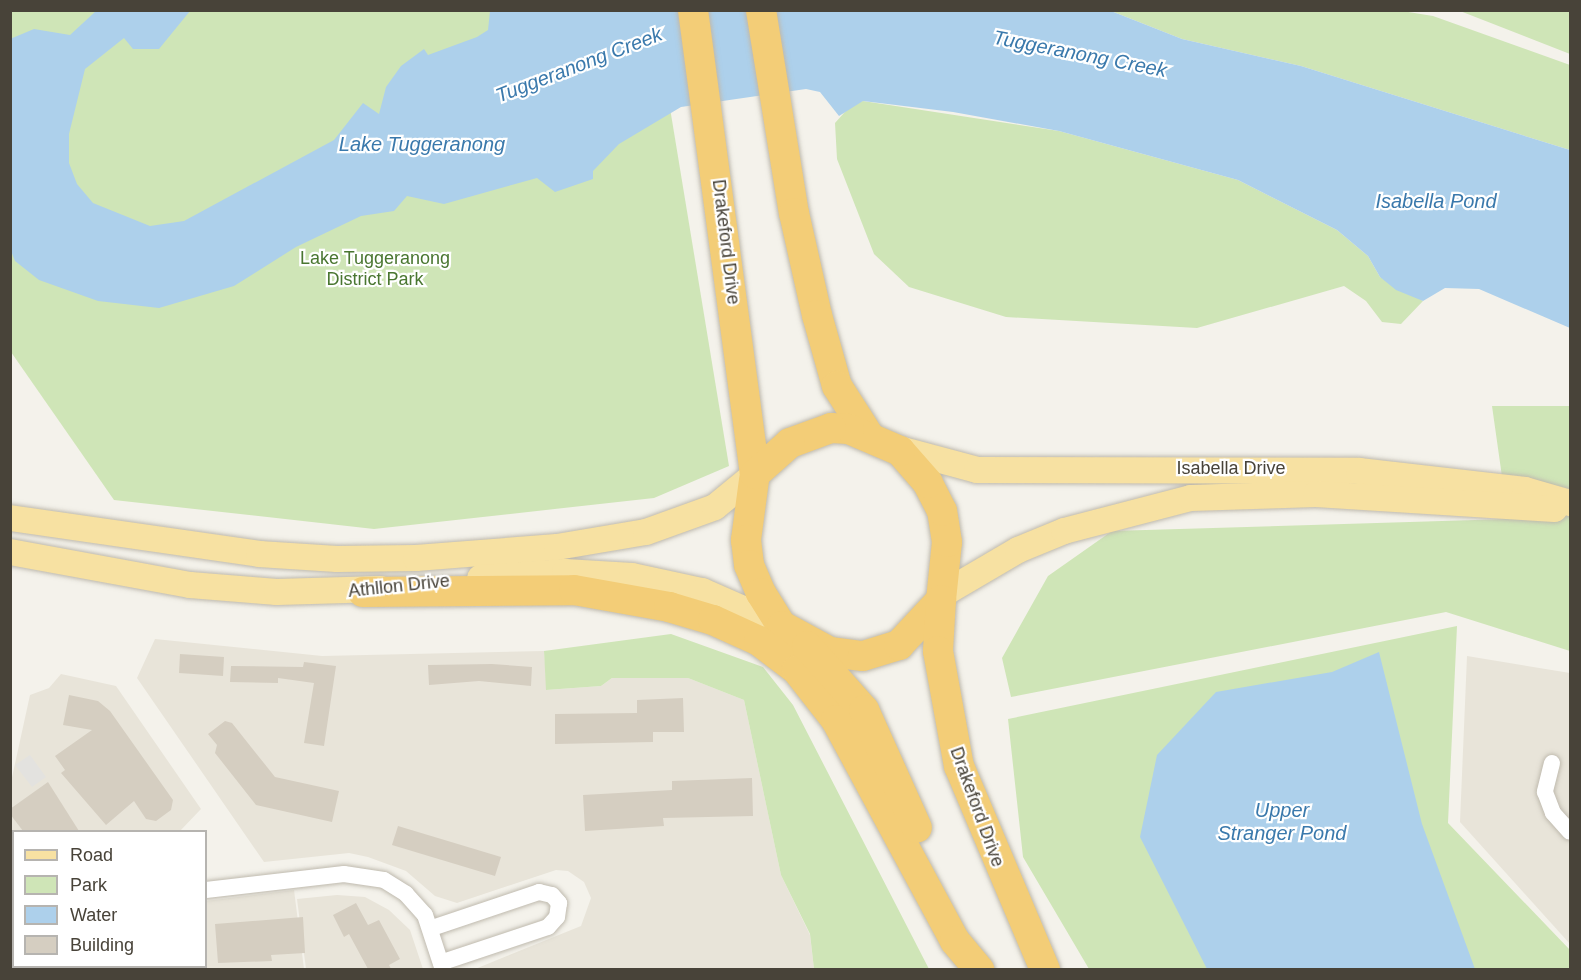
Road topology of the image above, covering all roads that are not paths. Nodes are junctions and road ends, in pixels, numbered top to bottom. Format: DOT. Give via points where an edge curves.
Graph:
graph roads {
  1 [pos="693,10"];
  2 [pos="761,10"];
  3 [pos="881,441"];
  4 [pos="755,477"];
  5 [pos="10,502"];
  6 [pos="1570,503"];
  7 [pos="1570,510"];
  8 [pos="10,518"];
  9 [pos="40,519"];
  10 [pos="22,555"];
  11 [pos="363,592"];
  12 [pos="942,597"];
  13 [pos="788,629"];
  14 [pos="1552,763"];
  15 [pos="1570,832"];
  16 [pos="207,890"];
  17 [pos="432,927"];
  18 [pos="443,966"];
  19 [pos="979,969"];
  20 [pos="1045,969"];
  1 -- 4 [label="highway, Drakeford Drive"];
  2 -- 3 [label="highway" via="776,110 830,365 837,386"];
  3 -- 4 [label="highway" via="849,429 814,431 790,443"];
  3 -- 6 [label="main road, Isabella Drive" via="977,470 1359,471 1515,488"];
  3 -- 12 [label="highway" via="918,469 942,511 948,542"];
  4 -- 9 [label="main road, Athllon Drive" via="715,507 612,541 426,557 337,560 259,554 76,528"];
  4 -- 13 [label="highway" via="746,540 749,565 760,593"];
  5 -- 9 [label="main road"];
  7 -- 12 [label="main road, Isabella Drive" via="1316,494 1191,498 1064,531 1018,550"];
  8 -- 9 [label="main road, Athllon Drive"];
  10 -- 11 [label="main road, Athllon Drive" via="190,585"];
  11 -- 13 [label="main road, Athllon Drive" via="565,572 632,576 702,591"];
  11 -- 19 [label="highway" via="574,590 680,610 759,641 797,670 836,720 955,941"];
  12 -- 13 [label="highway" via="918,628 885,651 851,657 830,652"];
  12 -- 20 [label="highway, Drakeford Drive" via="938,651 959,766"];
  13 -- 19 [label="highway" via="864,710"];
  14 -- 15 [label="street" via="1545,792 1553,813"];
  16 -- 17 [label="street" via="358,874 384,880 406,894"];
  17 -- 18 [label="street"];
  17 -- 18 [label="street" via="539,892 552,895 558,903 557,917 548,927"];
}
